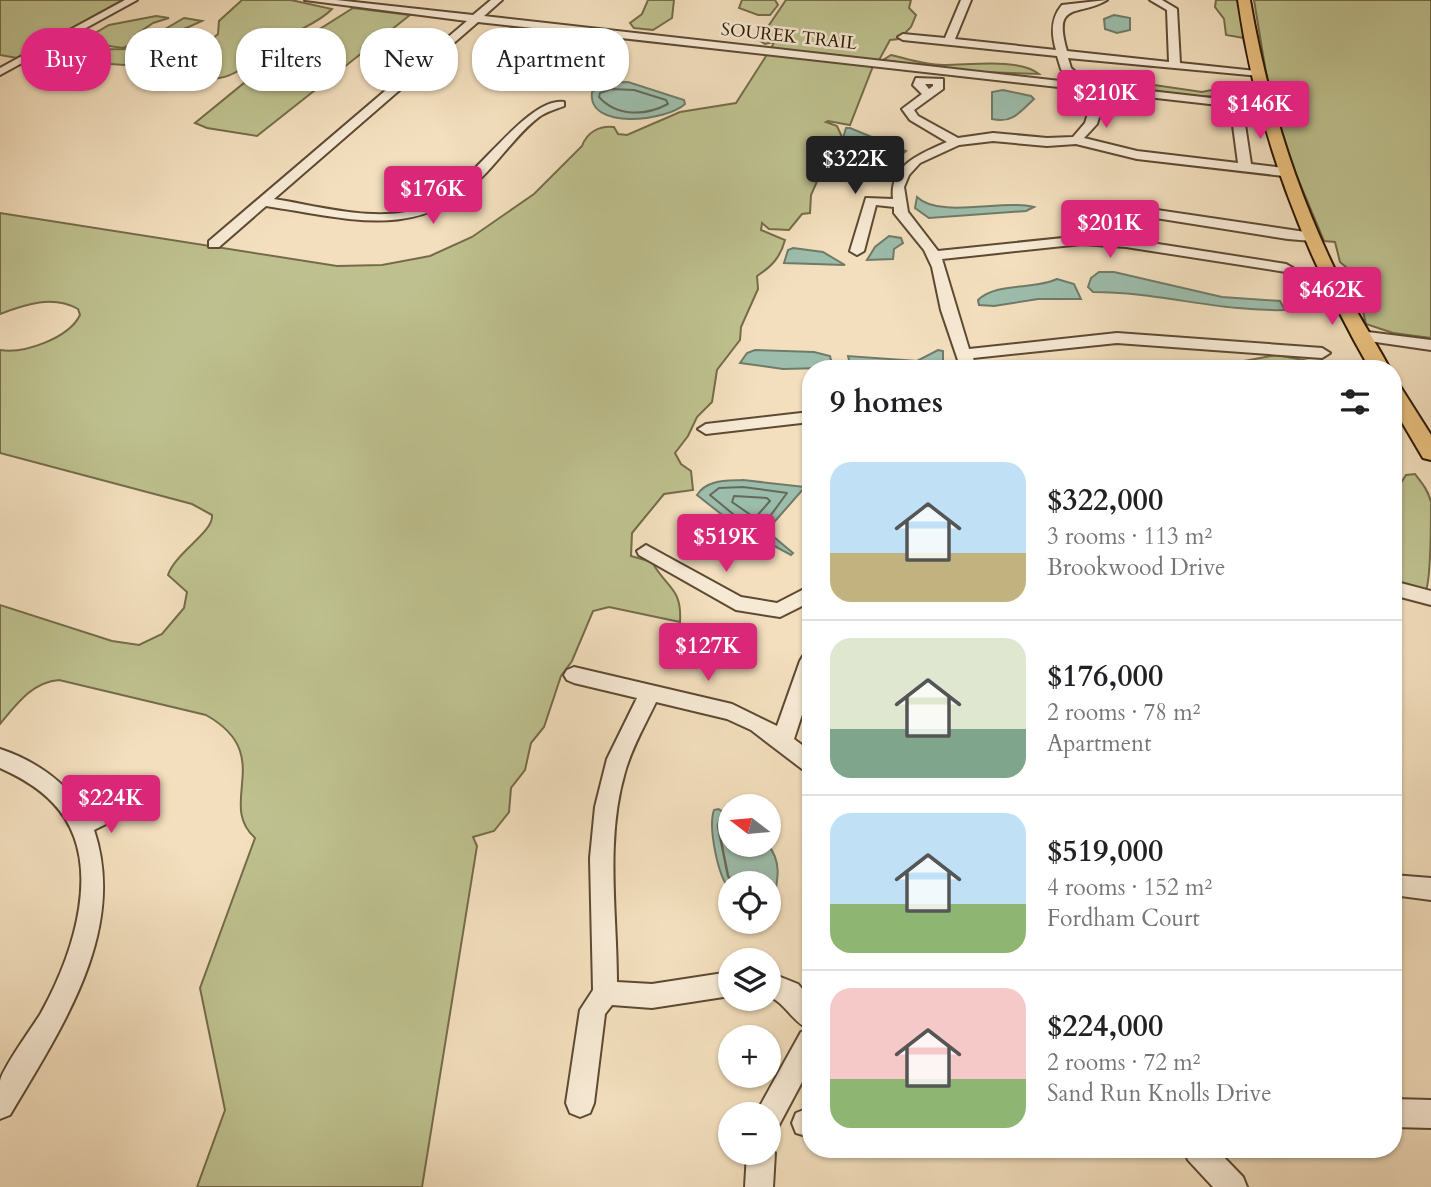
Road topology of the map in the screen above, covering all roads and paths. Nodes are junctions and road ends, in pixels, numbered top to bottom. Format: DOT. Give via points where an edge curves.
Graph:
graph roads {
  1 [pos="310,0"];
  2 [pos="497,0"];
  3 [pos="966,0"];
  4 [pos="1102,0"];
  5 [pos="1155,0"];
  6 [pos="1244,0"];
  7 [pos="127,1"];
  8 [pos="1066,3"];
  9 [pos="475,19"];
  10 [pos="903,37"];
  11 [pos="949,42"];
  12 [pos="1062,54"];
  13 [pos="1175,65"];
  14 [pos="1066,69"];
  15 [pos="0,72"];
  16 [pos="1256,74"];
  17 [pos="1060,84"];
  18 [pos="1075,86"];
  19 [pos="927,93"];
  20 [pos="1098,101"];
  21 [pos="560,104"];
  22 [pos="1263,107"];
  23 [pos="1238,118"];
  24 [pos="1076,140"];
  25 [pos="956,142"];
  26 [pos="1245,168"];
  27 [pos="1284,172"];
  28 [pos="879,186"];
  29 [pos="871,201"];
  30 [pos="265,202"];
  31 [pos="900,204"];
  32 [pos="1123,209"];
  33 [pos="1312,237"];
  34 [pos="214,244"];
  35 [pos="857,251"];
  36 [pos="934,256"];
  37 [pos="1286,268"];
  38 [pos="1360,336"];
  39 [pos="1431,345"];
  40 [pos="1322,353"];
  41 [pos="966,360"];
  42 [pos="980,360"];
  43 [pos="1375,360"];
  44 [pos="1402,405"];
  45 [pos="802,417"];
  46 [pos="705,429"];
  47 [pos="1431,453"];
  48 [pos="646,551"];
  49 [pos="1402,590"];
  50 [pos="802,598"];
  51 [pos="1431,598"];
  52 [pos="574,675"];
  53 [pos="802,684"];
  54 [pos="649,694"];
  55 [pos="782,741"];
  56 [pos="802,757"];
  57 [pos="0,758"];
  58 [pos="120,806"];
  59 [pos="82,824"];
  60 [pos="1402,886"];
  61 [pos="1431,889"];
  62 [pos="718,985"];
  63 [pos="781,989"];
  64 [pos="607,992"];
  65 [pos="802,1007"];
  66 [pos="802,1056"];
  67 [pos="10,1070"];
  68 [pos="777,1102"];
  69 [pos="580,1103"];
  70 [pos="0,1105"];
  71 [pos="1402,1113"];
  72 [pos="1431,1114"];
  73 [pos="1206,1158"];
  74 [pos="760,1165"];
  75 [pos="759,1187"];
  76 [pos="1233,1187"];
  1 -- 9 [label="street, SOUREK TRAIL"];
  2 -- 9 [label="street"];
  3 -- 11 [label="street"];
  4 -- 8 [label="street"];
  5 -- 13 [label="street" via="1172,9"];
  6 -- 16 [label="main road"];
  7 -- 15 [label="street"];
  8 -- 12 [label="street" via="1058,22"];
  9 -- 17 [label="street, SOUREK TRAIL"];
  9 -- 30 [label="street"];
  10 -- 11 [label="street"];
  11 -- 12 [label="street"];
  12 -- 13 [label="street"];
  12 -- 14 [label="street"];
  13 -- 16 [label="street"];
  14 -- 17 [label="street"];
  14 -- 18 [label="street" via="1075,77"];
  16 -- 22 [label="main road"];
  17 -- 18 [label="street, SOUREK TRAIL"];
  18 -- 22 [label="street, SOUREK TRAIL"];
  19 -- 25 [label="street" via="908,109 914,118"];
  20 -- 24 [label="street" via="1091,124"];
  21 -- 30 [label="street" via="536,113 462,191 431,209 367,217"];
  22 -- 27 [label="main road"];
  23 -- 26 [label="street"];
  24 -- 25 [label="street" via="984,137"];
  24 -- 26 [label="street" via="1137,155"];
  25 -- 31 [label="street" via="908,167 898,187"];
  26 -- 27 [label="street"];
  27 -- 33 [label="main road"];
  28 -- 29 [label="street"];
  29 -- 31 [label="street"];
  29 -- 35 [label="street"];
  30 -- 34 [label="street"];
  31 -- 36 [label="street" via="909,226"];
  32 -- 33 [label="street" via="1166,211 1245,229"];
  33 -- 38 [label="main road"];
  36 -- 37 [label="street" via="1083,240"];
  36 -- 41 [label="street"];
  38 -- 39 [label="street"];
  38 -- 43 [label="main road"];
  40 -- 42 [label="street" via="1117,338"];
  44 -- 47 [label="main road"];
  45 -- 46 [label="street"];
  48 -- 50 [label="street" via="736,603 780,610"];
  49 -- 51 [label="street"];
  52 -- 54 [label="street"];
  53 -- 55 [label="street"];
  54 -- 55 [label="street" via="732,712"];
  54 -- 64 [label="street" via="611,779 604,814 601,884"];
  55 -- 56 [label="street"];
  57 -- 59 [label="street" via="42,779 62,796"];
  58 -- 59 [label="street"];
  59 -- 67 [label="street" via="93,859 86,933 68,986"];
  60 -- 61 [label="street"];
  62 -- 64 [label="street" via="639,995"];
  63 -- 65 [label="street"];
  64 -- 69 [label="street" via="593,1010"];
  66 -- 68 [label="street"];
  67 -- 70 [label="street"];
  71 -- 72 [label="street"];
  73 -- 76 [label="street"];
  74 -- 75 [label="street"];
}
